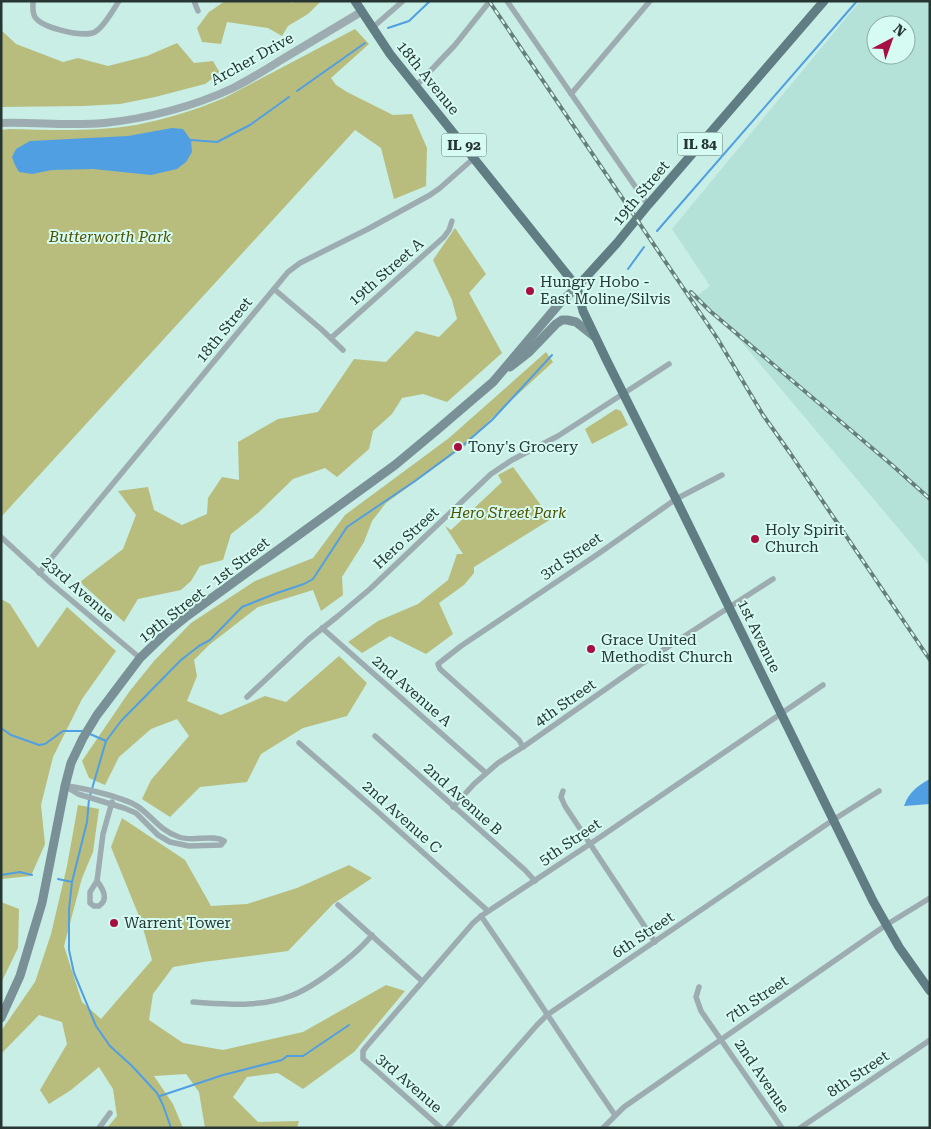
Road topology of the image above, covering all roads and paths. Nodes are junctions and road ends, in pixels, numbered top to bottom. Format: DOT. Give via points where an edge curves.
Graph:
graph roads {
  1 [pos="33,1"];
  2 [pos="119,1"];
  3 [pos="194,1"];
  4 [pos="355,1"];
  5 [pos="403,1"];
  6 [pos="490,1"];
  7 [pos="507,1"];
  8 [pos="650,1"];
  9 [pos="824,1"];
  10 [pos="198,11"];
  11 [pos="361,12"];
  12 [pos="372,28"];
  13 [pos="416,86"];
  14 [pos="571,94"];
  15 [pos="1,123"];
  16 [pos="474,158"];
  17 [pos="648,205"];
  18 [pos="452,221"];
  19 [pos="577,287"];
  20 [pos="274,289"];
  21 [pos="331,338"];
  22 [pos="596,338"];
  23 [pos="343,350"];
  24 [pos="669,364"];
  25 [pos="492,382"];
  26 [pos="624,393"];
  27 [pos="722,476"];
  28 [pos="676,498"];
  29 [pos="1,537"];
  30 [pos="40,573"];
  31 [pos="773,579"];
  32 [pos="730,607"];
  33 [pos="322,628"];
  34 [pos="140,658"];
  35 [pos="823,685"];
  36 [pos="247,697"];
  37 [pos="781,713"];
  38 [pos="375,736"];
  39 [pos="299,743"];
  40 [pos="523,747"];
  41 [pos="486,773"];
  42 [pos="65,786"];
  43 [pos="563,791"];
  44 [pos="879,791"];
  45 [pos="114,797"];
  46 [pos="111,805"];
  47 [pos="453,807"];
  48 [pos="833,820"];
  49 [pos="590,844"];
  50 [pos="97,881"];
  51 [pos="535,881"];
  52 [pos="930,898"];
  53 [pos="338,905"];
  54 [pos="488,911"];
  55 [pos="481,916"];
  56 [pos="886,925"];
  57 [pos="372,935"];
  58 [pos="655,942"];
  59 [pos="422,981"];
  60 [pos="699,987"];
  61 [pos="930,991"];
  62 [pos="193,1002"];
  63 [pos="547,1015"];
  64 [pos="1,1018"];
  65 [pos="721,1039"];
  66 [pos="930,1040"];
  67 [pos="363,1055"];
  68 [pos="110,1113"];
  69 [pos="615,1115"];
  70 [pos="99,1128"];
  71 [pos="441,1128"];
  72 [pos="447,1128"];
  73 [pos="603,1128"];
  74 [pos="782,1128"];
  75 [pos="800,1128"];
  1 -- 2 [label="street" via="35,16 45,25 85,34 100,28"];
  3 -- 10 [label="street"];
  4 -- 11 [label="main road, 18th Avenue / IL 92"];
  5 -- 12 [label="street"];
  6 -- 13 [label="street"];
  7 -- 14 [label="street"];
  8 -- 14 [label="street"];
  9 -- 17 [label="main road, 19th Street / IL 84"];
  11 -- 12 [label="main road, 18th Avenue / IL 92"];
  11 -- 15 [label="street, Archer Drive" via="240,84 164,112 105,123"];
  12 -- 13 [label="main road, 18th Avenue / IL 92"];
  13 -- 16 [label="main road, 18th Avenue / IL 92"];
  14 -- 17 [label="street"];
  16 -- 19 [label="main road, 18th Avenue / IL 92"];
  16 -- 20 [label="street, 18th Street" via="430,195 300,263"];
  17 -- 19 [label="main road, 19th Street / IL 84"];
  18 -- 21 [label="street, 19th Street A" via="444,237"];
  19 -- 22 [label="main road, 1st Avenue" via="583,311"];
  19 -- 25 [label="main road, 19th Street - 1st Street"];
  20 -- 21 [label="street"];
  20 -- 30 [label="street, 18th Street"];
  21 -- 23 [label="street"];
  22 -- 25 [label="main road" via="576,322 559,321 528,353"];
  22 -- 26 [label="main road, 1st Avenue"];
  24 -- 26 [label="street, Hero Street"];
  25 -- 34 [label="main road, 19th Street - 1st Street" via="395,465 188,616"];
  26 -- 28 [label="main road, 1st Avenue"];
  26 -- 33 [label="street, Hero Street" via="491,474 370,589"];
  27 -- 28 [label="street, 3rd Street"];
  28 -- 32 [label="main road, 1st Avenue"];
  28 -- 40 [label="street, 3rd Street" via="438,664"];
  29 -- 30 [label="street, 23rd Avenue"];
  30 -- 34 [label="street, 23rd Avenue"];
  31 -- 32 [label="street, 4th Street"];
  32 -- 37 [label="main road, 1st Avenue"];
  32 -- 40 [label="street, 4th Street"];
  33 -- 36 [label="street, Hero Street"];
  33 -- 41 [label="street, 2nd Avenue A"];
  34 -- 42 [label="main road, 19th Street - 1st Street" via="90,726 71,763"];
  35 -- 37 [label="street, 5th Street"];
  37 -- 48 [label="main road, 1st Avenue"];
  37 -- 49 [label="street, 5th Street"];
  38 -- 47 [label="street, 2nd Avenue B"];
  39 -- 54 [label="street, 2nd Avenue C"];
  40 -- 41 [label="street, 4th Street"];
  41 -- 47 [label="street, 4th Street"];
  42 -- 45 [label="street"];
  42 -- 46 [label="street"];
  42 -- 64 [label="main road, 19th Street - 1st Street" via="33,936"];
  43 -- 49 [label="street" via="561,797 565,806"];
  44 -- 48 [label="street, 6th Street"];
  45 -- 46 [label="street"];
  45 -- 46 [label="street" via="133,803 173,835 224,841 221,845 189,846 170,842 136,813"];
  46 -- 50 [label="street" via="103,834"];
  47 -- 51 [label="street, 2nd Avenue B"];
  48 -- 56 [label="main road, 1st Avenue"];
  48 -- 58 [label="street, 6th Street"];
  49 -- 51 [label="street, 5th Street"];
  49 -- 58 [label="street"];
  51 -- 54 [label="street, 5th Street"];
  52 -- 56 [label="street, 7th Street"];
  53 -- 57 [label="street"];
  54 -- 55 [label="street, 5th Street"];
  55 -- 59 [label="street, 5th Street"];
  55 -- 63 [label="street"];
  56 -- 61 [label="main road, 1st Avenue"];
  56 -- 65 [label="street, 7th Street"];
  57 -- 59 [label="street"];
  57 -- 62 [label="street" via="345,962 292,996 238,1004"];
  58 -- 63 [label="street, 6th Street"];
  59 -- 67 [label="street, 5th Street" via="366,1047"];
  60 -- 65 [label="street, 2nd Avenue" via="698,1004"];
  63 -- 69 [label="street"];
  63 -- 72 [label="street, 6th Street"];
  65 -- 69 [label="street, 7th Street"];
  65 -- 74 [label="street, 2nd Avenue"];
  66 -- 75 [label="street, 8th Street"];
  67 -- 71 [label="street, 3rd Avenue" via="363,1059"];
  68 -- 70 [label="street"];
  69 -- 73 [label="street, 7th Street"];
}
